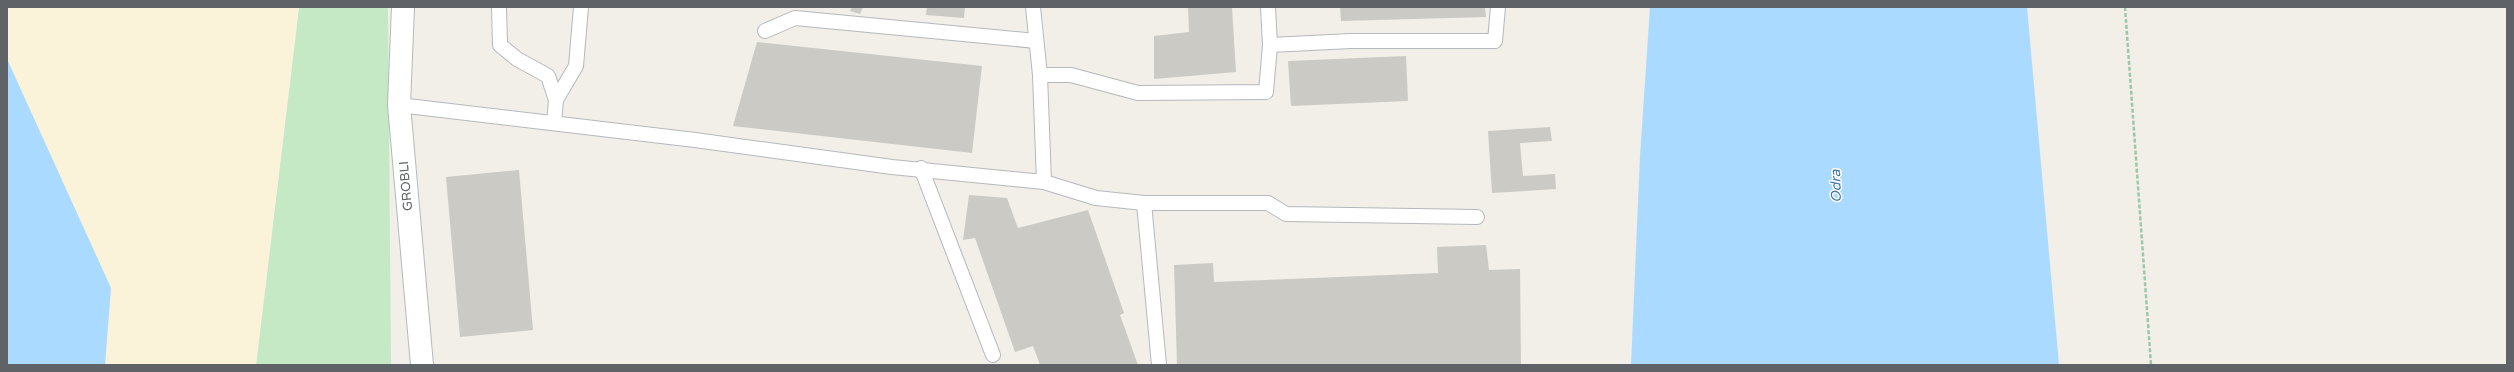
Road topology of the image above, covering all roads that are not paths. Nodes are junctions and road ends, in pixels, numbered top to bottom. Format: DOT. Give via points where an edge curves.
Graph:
graph roads {
  1 [pos="403,7"];
  2 [pos="499,7"];
  3 [pos="582,7"];
  4 [pos="1033,7"];
  5 [pos="1268,7"];
  6 [pos="1498,7"];
  7 [pos="765,31"];
  8 [pos="1036,41"];
  9 [pos="1270,45"];
  10 [pos="1040,75"];
  11 [pos="556,100"];
  12 [pos="399,105"];
  13 [pos="554,123"];
  14 [pos="920,168"];
  15 [pos="1044,182"];
  16 [pos="1144,203"];
  17 [pos="1477,217"];
  18 [pos="993,355"];
  19 [pos="422,365"];
  20 [pos="1159,365"];
  1 -- 12 [label="street, GROBLI"];
  2 -- 11 [label="lane" via="500,45 517,59 548,76"];
  3 -- 11 [label="lane" via="576,66"];
  4 -- 8 [label="lane"];
  5 -- 9 [label="lane"];
  6 -- 9 [label="lane" via="1495,41 1351,40"];
  7 -- 8 [label="lane" via="795,18"];
  8 -- 10 [label="lane"];
  9 -- 10 [label="lane" via="1266,92 1138,93 1071,75"];
  10 -- 15 [label="lane"];
  11 -- 13 [label="lane"];
  12 -- 13 [label="lane"];
  12 -- 19 [label="street, GROBLI"];
  13 -- 14 [label="lane" via="892,167"];
  14 -- 15 [label="lane"];
  14 -- 18 [label="lane"];
  15 -- 16 [label="lane" via="1096,198"];
  16 -- 17 [label="lane" via="1268,203 1286,214"];
  16 -- 20 [label="lane"];
}
